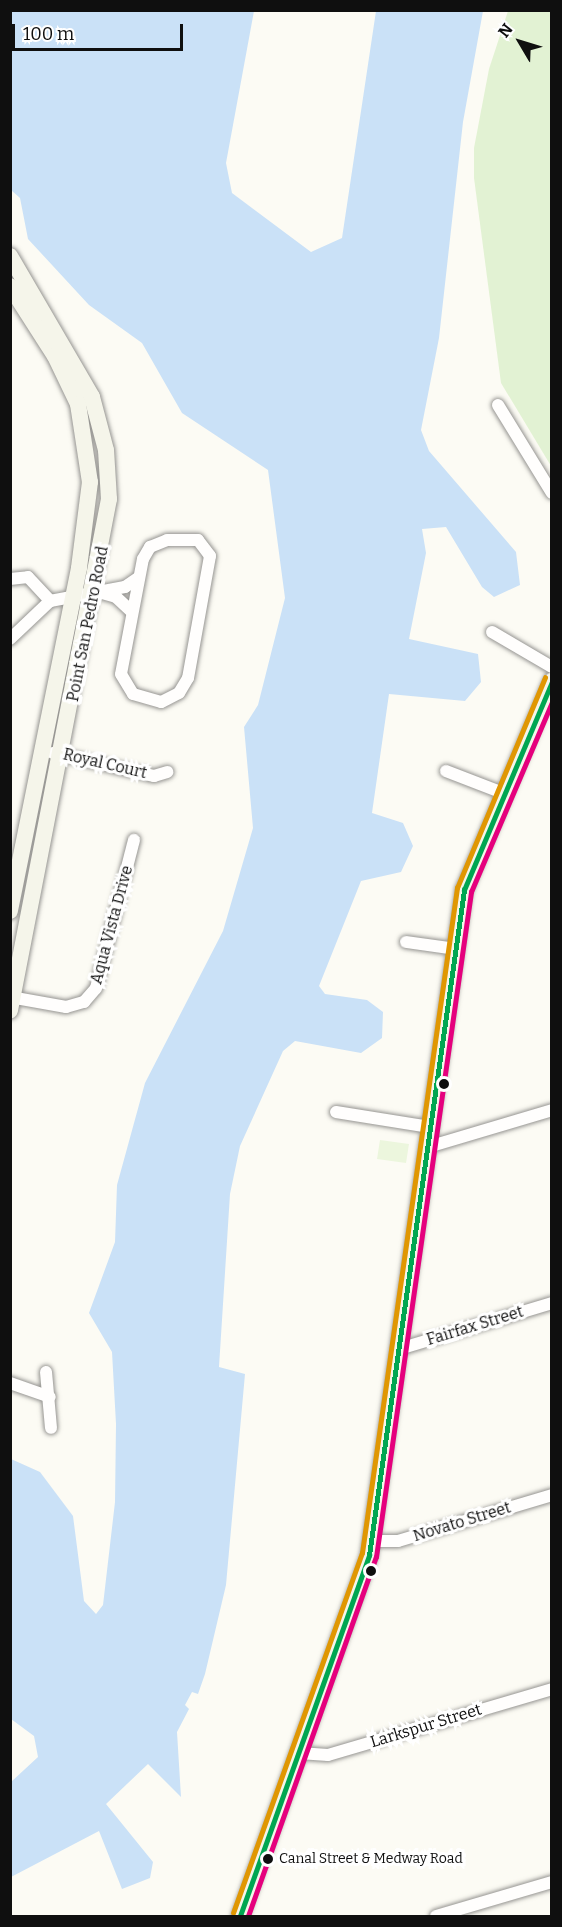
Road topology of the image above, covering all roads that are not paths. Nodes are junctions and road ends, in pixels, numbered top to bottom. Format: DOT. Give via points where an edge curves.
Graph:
graph roads {
  1 [pos="10,256"];
  2 [pos="10,286"];
  3 [pos="498,405"];
  4 [pos="552,493"];
  5 [pos="138,578"];
  6 [pos="10,579"];
  7 [pos="95,591"];
  8 [pos="74,594"];
  9 [pos="50,602"];
  10 [pos="132,612"];
  11 [pos="492,632"];
  12 [pos="10,639"];
  13 [pos="552,667"];
  14 [pos="552,681"];
  15 [pos="43,751"];
  16 [pos="62,754"];
  17 [pos="446,771"];
  18 [pos="167,772"];
  19 [pos="503,793"];
  20 [pos="134,840"];
  21 [pos="10,911"];
  22 [pos="406,942"];
  23 [pos="456,949"];
  24 [pos="11,1001"];
  25 [pos="552,1110"];
  26 [pos="336,1112"];
  27 [pos="430,1127"];
  28 [pos="428,1147"];
  29 [pos="552,1302"];
  30 [pos="399,1349"];
  31 [pos="46,1372"];
  32 [pos="10,1383"];
  33 [pos="50,1397"];
  34 [pos="51,1428"];
  35 [pos="552,1495"];
  36 [pos="372,1541"];
  37 [pos="552,1689"];
  38 [pos="299,1753"];
  39 [pos="552,1882"];
  40 [pos="240,1917"];
  41 [pos="436,1917"];
  1 -- 7 [label="main road, Point San Pedro Road" via="80,369 100,424 109,498"];
  2 -- 8 [label="main road, Point San Pedro Road" via="56,356 78,404 89,448 89,510"];
  3 -- 4 [label="street"];
  5 -- 7 [label="street"];
  5 -- 10 [label="street"];
  5 -- 10 [label="street" via="150,547 167,540 198,540 207,546 210,556 188,678 168,700 134,694 124,686 121,674"];
  6 -- 9 [label="street" via="28,577"];
  7 -- 8 [label="street"];
  7 -- 10 [label="street" via="116,597"];
  7 -- 16 [label="main road, Point San Pedro Road"];
  8 -- 9 [label="street"];
  8 -- 15 [label="main road, Point San Pedro Road"];
  9 -- 12 [label="street"];
  11 -- 13 [label="street"];
  14 -- 19 [label="main road"];
  15 -- 16 [label="street, Royal Court"];
  15 -- 21 [label="main road, Point San Pedro Road"];
  16 -- 18 [label="street, Royal Court" via="154,776"];
  16 -- 24 [label="main road, Point San Pedro Road"];
  17 -- 19 [label="street"];
  19 -- 23 [label="main road" via="466,882"];
  20 -- 24 [label="street, Aqua Vista Drive" via="96,988 84,1002 66,1007"];
  22 -- 23 [label="street"];
  23 -- 27 [label="main road"];
  25 -- 28 [label="street"];
  26 -- 27 [label="street"];
  27 -- 28 [label="main road"];
  28 -- 30 [label="main road"];
  29 -- 30 [label="street, Fairfax Street"];
  30 -- 36 [label="main road"];
  31 -- 33 [label="street"];
  32 -- 33 [label="street"];
  33 -- 34 [label="street"];
  35 -- 36 [label="street, Novato Street" via="398,1541"];
  36 -- 38 [label="main road"];
  37 -- 38 [label="street, Larkspur Street" via="328,1755"];
  38 -- 40 [label="main road"];
  39 -- 41 [label="street"];
}
